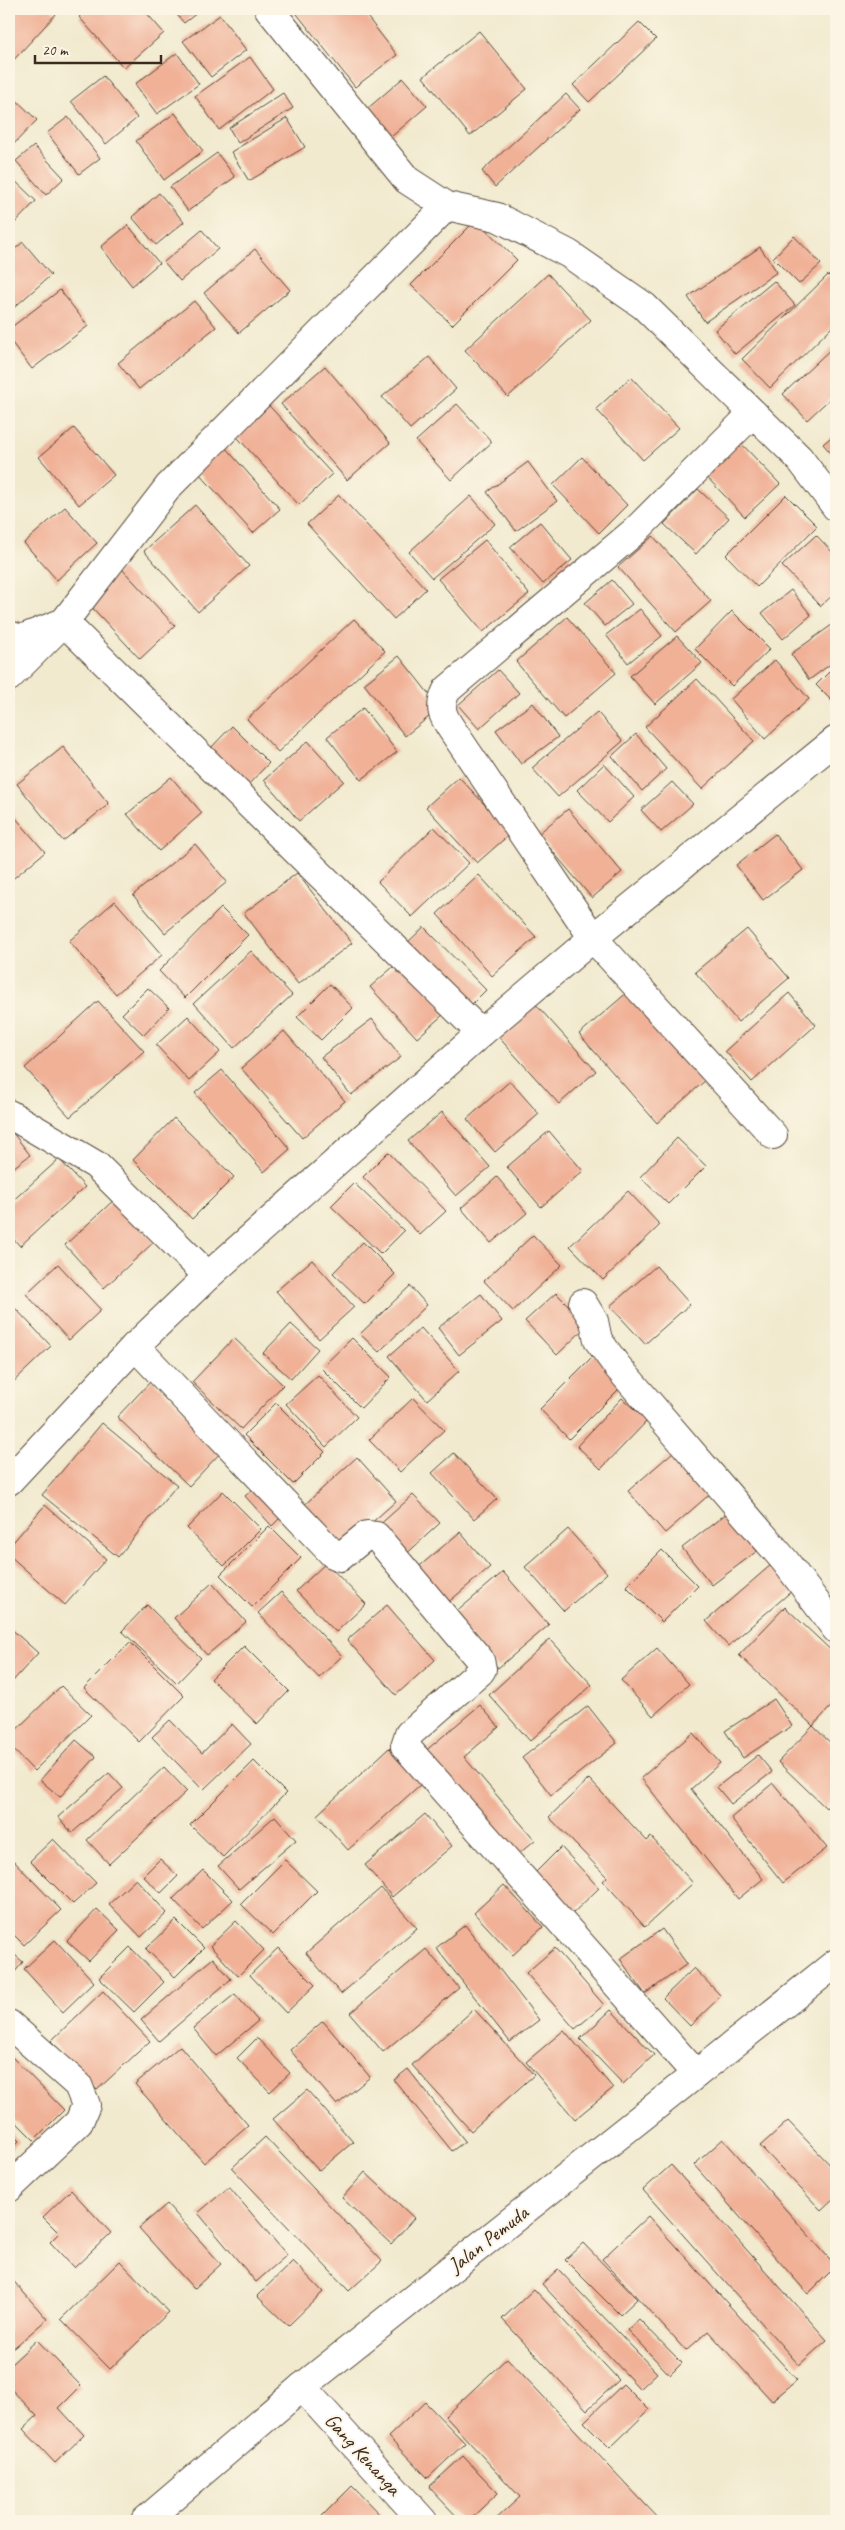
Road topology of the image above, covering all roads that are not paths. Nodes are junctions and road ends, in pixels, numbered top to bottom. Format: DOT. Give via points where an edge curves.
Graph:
graph roads {
  1 [pos="269,9"];
  2 [pos="448,206"];
  3 [pos="753,413"];
  4 [pos="836,507"];
  5 [pos="64,622"];
  6 [pos="9,635"];
  7 [pos="9,677"];
  8 [pos="836,740"];
  9 [pos="593,938"];
  10 [pos="481,1033"];
  11 [pos="9,1114"];
  12 [pos="773,1135"];
  13 [pos="208,1276"];
  14 [pos="583,1303"];
  15 [pos="135,1346"];
  16 [pos="9,1481"];
  17 [pos="836,1629"];
  18 [pos="836,1963"];
  19 [pos="9,2024"];
  20 [pos="696,2074"];
  21 [pos="9,2188"];
  22 [pos="302,2387"];
  23 [pos="145,2521"];
  24 [pos="423,2521"];
  1 -- 2 [label="street" via="407,180"];
  2 -- 3 [label="street" via="497,217 569,254 644,306"];
  2 -- 5 [label="street" via="168,486"];
  3 -- 4 [label="street" via="798,458"];
  3 -- 9 [label="street" via="635,531 447,690 441,702 442,714"];
  5 -- 6 [label="street" via="21,639"];
  5 -- 7 [label="street"];
  5 -- 10 [label="street"];
  8 -- 9 [label="street"];
  9 -- 10 [label="street"];
  9 -- 12 [label="street"];
  10 -- 13 [label="street"];
  11 -- 13 [label="street" via="101,1170"];
  13 -- 15 [label="street"];
  14 -- 17 [label="street" via="594,1321 598,1340 617,1366 785,1561"];
  15 -- 16 [label="street"];
  15 -- 20 [label="street" via="333,1554 340,1557 367,1535 376,1536 480,1660 480,1672 410,1734 405,1746"];
  18 -- 20 [label="street, Jalan Pemuda"];
  19 -- 21 [label="street" via="78,2085 86,2105 79,2122"];
  20 -- 22 [label="street, Jalan Pemuda"];
  22 -- 23 [label="street, Jalan Pemuda"];
  22 -- 24 [label="street, Gang Kenanga"];
}
